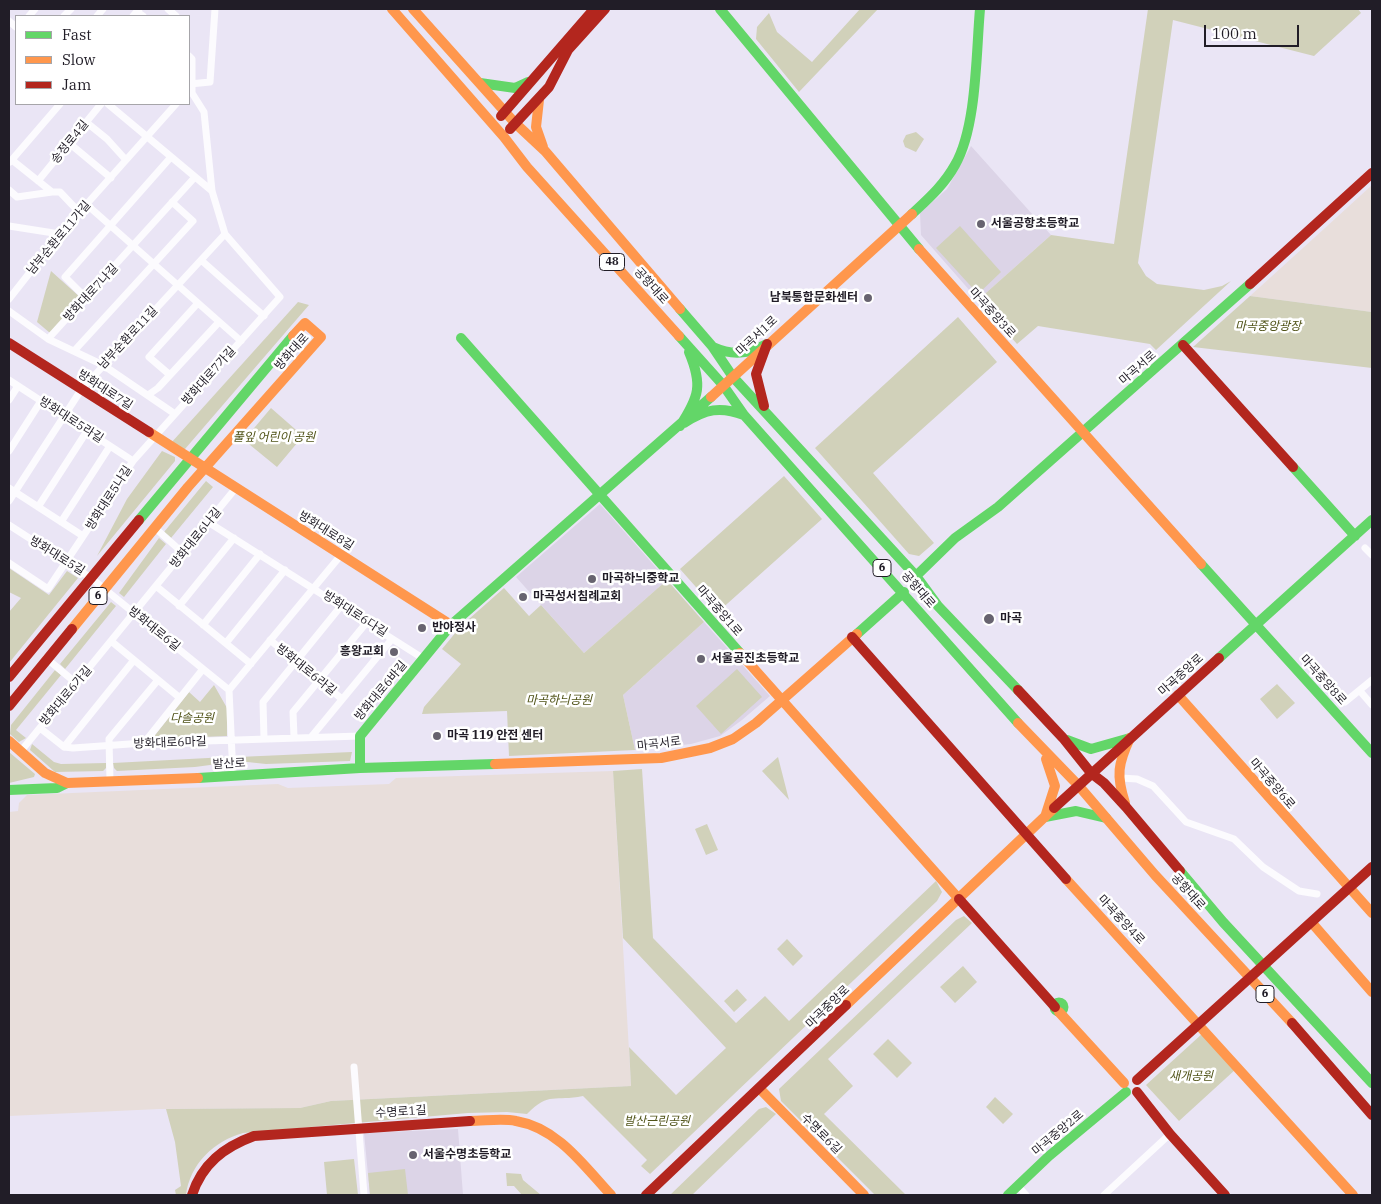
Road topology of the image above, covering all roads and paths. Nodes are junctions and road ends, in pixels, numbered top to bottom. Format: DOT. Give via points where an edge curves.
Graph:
graph roads {
  1 [pos="215,9"];
  2 [pos="392,9"];
  3 [pos="413,9"];
  4 [pos="594,9"];
  5 [pos="605,9"];
  6 [pos="720,9"];
  7 [pos="980,9"];
  8 [pos="190,57"];
  9 [pos="532,80"];
  10 [pos="480,83"];
  11 [pos="190,86"];
  12 [pos="539,100"];
  13 [pos="59,105"];
  14 [pos="100,105"];
  15 [pos="109,105"];
  16 [pos="175,105"];
  17 [pos="504,112"];
  18 [pos="86,122"];
  19 [pos="515,123"];
  20 [pos="492,124"];
  21 [pos="504,136"];
  22 [pos="147,137"];
  23 [pos="69,143"];
  24 [pos="545,151"];
  25 [pos="172,157"];
  26 [pos="10,159"];
  27 [pos="126,160"];
  28 [pos="1372,173"];
  29 [pos="195,177"];
  30 [pos="111,178"];
  31 [pos="38,181"];
  32 [pos="9,190"];
  33 [pos="212,191"];
  34 [pos="52,192"];
  35 [pos="172,202"];
  36 [pos="86,204"];
  37 [pos="79,212"];
  38 [pos="898,225"];
  39 [pos="110,226"];
  40 [pos="10,227"];
  41 [pos="60,234"];
  42 [pos="225,234"];
  43 [pos="134,246"];
  44 [pos="201,260"];
  45 [pos="154,264"];
  46 [pos="178,285"];
  47 [pos="86,298"];
  48 [pos="9,299"];
  49 [pos="198,303"];
  50 [pos="9,311"];
  51 [pos="264,316"];
  52 [pos="219,322"];
  53 [pos="461,338"];
  54 [pos="48,339"];
  55 [pos="241,341"];
  56 [pos="684,342"];
  57 [pos="9,343"];
  58 [pos="767,344"];
  59 [pos="1183,345"];
  60 [pos="712,346"];
  61 [pos="74,352"];
  62 [pos="103,365"];
  63 [pos="170,375"];
  64 [pos="733,377"];
  65 [pos="9,380"];
  66 [pos="723,385"];
  67 [pos="18,386"];
  68 [pos="82,390"];
  69 [pos="148,395"];
  70 [pos="9,400"];
  71 [pos="41,401"];
  72 [pos="175,414"];
  73 [pos="768,414"];
  74 [pos="744,415"];
  75 [pos="64,416"];
  76 [pos="680,426"];
  77 [pos="88,431"];
  78 [pos="1082,433"];
  79 [pos="154,437"];
  80 [pos="110,446"];
  81 [pos="9,450"];
  82 [pos="188,459"];
  83 [pos="133,461"];
  84 [pos="204,469"];
  85 [pos="236,489"];
  86 [pos="12,490"];
  87 [pos="601,496"];
  88 [pos="9,501"];
  89 [pos="38,507"];
  90 [pos="1372,520"];
  91 [pos="61,522"];
  92 [pos="208,522"];
  93 [pos="9,525"];
  94 [pos="154,527"];
  95 [pos="83,536"];
  96 [pos="1355,536"];
  97 [pos="234,538"];
  98 [pos="1366,548"];
  99 [pos="183,552"];
  100 [pos="260,554"];
  101 [pos="341,555"];
  102 [pos="1372,555"];
  103 [pos="66,562"];
  104 [pos="9,563"];
  105 [pos="285,570"];
  106 [pos="916,576"];
  107 [pos="91,578"];
  108 [pos="156,586"];
  109 [pos="104,588"];
  110 [pos="314,588"];
  111 [pos="904,592"];
  112 [pos="179,606"];
  113 [pos="341,606"];
  114 [pos="134,613"];
  115 [pos="367,622"];
  116 [pos="203,624"];
  117 [pos="1256,624"];
  118 [pos="451,625"];
  119 [pos="852,637"];
  120 [pos="392,639"];
  121 [pos="270,640"];
  122 [pos="111,641"];
  123 [pos="226,644"];
  124 [pos="46,658"];
  125 [pos="424,659"];
  126 [pos="134,660"];
  127 [pos="296,661"];
  128 [pos="251,664"];
  129 [pos="203,669"];
  130 [pos="9,677"];
  131 [pos="158,680"];
  132 [pos="319,680"];
  133 [pos="1372,680"];
  134 [pos="76,683"];
  135 [pos="229,690"];
  136 [pos="1360,691"];
  137 [pos="1178,695"];
  138 [pos="180,698"];
  139 [pos="342,699"];
  140 [pos="781,700"];
  141 [pos="1345,702"];
  142 [pos="1372,705"];
  143 [pos="9,706"];
  144 [pos="40,728"];
  145 [pos="312,736"];
  146 [pos="360,736"];
  147 [pos="294,737"];
  148 [pos="1063,738"];
  149 [pos="1130,738"];
  150 [pos="264,739"];
  151 [pos="231,740"];
  152 [pos="9,741"];
  153 [pos="144,743"];
  154 [pos="110,746"];
  155 [pos="64,747"];
  156 [pos="1042,750"];
  157 [pos="20,751"];
  158 [pos="1372,753"];
  159 [pos="360,768"];
  160 [pos="1091,773"];
  161 [pos="233,776"];
  162 [pos="1121,778"];
  163 [pos="110,781"];
  164 [pos="68,783"];
  165 [pos="1078,785"];
  166 [pos="9,790"];
  167 [pos="1126,807"];
  168 [pos="1045,817"];
  169 [pos="1106,818"];
  170 [pos="1026,835"];
  171 [pos="1372,867"];
  172 [pos="1348,889"];
  173 [pos="1318,894"];
  174 [pos="959,899"];
  175 [pos="1372,914"];
  176 [pos="1312,923"];
  177 [pos="1264,967"];
  178 [pos="1250,978"];
  179 [pos="1372,992"];
  180 [pos="1198,1022"];
  181 [pos="354,1067"];
  182 [pos="1129,1083"];
  183 [pos="1372,1083"];
  184 [pos="760,1089"];
  185 [pos="1372,1115"];
  186 [pos="359,1128"];
  187 [pos="1170,1134"];
  188 [pos="1017,1184"];
  189 [pos="192,1195"];
  190 [pos="364,1195"];
  191 [pos="610,1195"];
  192 [pos="646,1195"];
  193 [pos="864,1195"];
  194 [pos="1008,1195"];
  195 [pos="1026,1195"];
  196 [pos="1104,1195"];
  197 [pos="1225,1195"];
  198 [pos="1352,1195"];
  1 -- 11 [label="street" via="210,82"];
  2 -- 20 [label="street, 공항대로 / 48"];
  3 -- 10 [label="street, 공항대로 / 48"];
  4 -- 9 [label="street"];
  5 -- 12 [label="street" via="568,50 549,88"];
  6 -- 38 [label="street, 마곡중앙3로"];
  7 -- 38 [label="street, 마곡서1로" via="969,112 960,154 940,188"];
  8 -- 11 [label="street"];
  9 -- 10 [label="street" via="515,88"];
  9 -- 17 [label="street"];
  10 -- 17 [label="street, 공항대로 / 48"];
  11 -- 33 [label="street, 방화대로7가길" via="204,112"];
  12 -- 19 [label="street"];
  12 -- 24 [label="street" via="536,126"];
  13 -- 26 [label="street"];
  14 -- 18 [label="street, 송정로4길"];
  15 -- 22 [label="street"];
  16 -- 22 [label="street, 남부순환로11가길"];
  17 -- 19 [label="street, 공항대로 / 48"];
  17 -- 20 [label="street"];
  18 -- 23 [label="street, 송정로4길"];
  18 -- 27 [label="street"];
  19 -- 21 [label="street"];
  19 -- 24 [label="street, 공항대로 / 48"];
  20 -- 21 [label="street, 공항대로 / 48"];
  21 -- 56 [label="street, 공항대로 / 48" via="526,167"];
  22 -- 25 [label="street"];
  22 -- 27 [label="street, 남부순환로11가길"];
  23 -- 30 [label="street"];
  23 -- 31 [label="street, 송정로4길"];
  24 -- 60 [label="street, 공항대로 / 48"];
  25 -- 29 [label="street"];
  25 -- 39 [label="street"];
  26 -- 31 [label="street"];
  27 -- 30 [label="street, 남부순환로11가길"];
  28 -- 59 [label="street, 마곡서로"];
  29 -- 33 [label="street"];
  29 -- 35 [label="street"];
  30 -- 36 [label="street, 남부순환로11가길"];
  31 -- 34 [label="street"];
  32 -- 34 [label="street" via="18,197"];
  33 -- 42 [label="street, 방화대로7가길"];
  34 -- 37 [label="street" via="60,192"];
  35 -- 43 [label="street"];
  35 -- 45 [label="street" via="194,222"];
  36 -- 37 [label="street, 남부순환로11가길"];
  36 -- 39 [label="street"];
  37 -- 41 [label="street, 남부순환로11가길"];
  38 -- 58 [label="street, 마곡서1로"];
  38 -- 78 [label="street, 마곡중앙3로"];
  39 -- 43 [label="street"];
  39 -- 47 [label="street" via="65,277"];
  40 -- 41 [label="street"];
  41 -- 48 [label="street, 남부순환로11가길"];
  42 -- 44 [label="street, 남부순환로11길"];
  42 -- 51 [label="street, 방화대로7가길" via="280,297"];
  43 -- 45 [label="street"];
  43 -- 47 [label="street, 방화대로7나길"];
  44 -- 46 [label="street, 남부순환로11길"];
  44 -- 51 [label="street"];
  45 -- 46 [label="street"];
  45 -- 61 [label="street"];
  46 -- 49 [label="street"];
  46 -- 62 [label="street, 남부순환로11길"];
  47 -- 54 [label="street, 방화대로7나길"];
  49 -- 52 [label="street"];
  49 -- 63 [label="street" via="149,358"];
  50 -- 54 [label="street"];
  51 -- 55 [label="street, 방화대로7가길"];
  52 -- 55 [label="street"];
  52 -- 63 [label="street"];
  53 -- 87 [label="street, 마곡중앙1로"];
  54 -- 61 [label="street"];
  55 -- 72 [label="street, 방화대로7가길"];
  56 -- 66 [label="street, 공항대로 / 48"];
  56 -- 76 [label="street" via="696,367 700,386 696,401"];
  57 -- 68 [label="street, 방화대로7길"];
  58 -- 60 [label="street" via="743,355 727,353"];
  58 -- 64 [label="street, 마곡서1로"];
  58 -- 73 [label="street" via="754,376"];
  59 -- 78 [label="street, 마곡서로"];
  59 -- 96 [label="street"];
  60 -- 64 [label="street, 공항대로 / 48"];
  61 -- 62 [label="street"];
  62 -- 68 [label="street, 남부순환로11길"];
  62 -- 69 [label="street"];
  63 -- 69 [label="street"];
  64 -- 66 [label="street, 마곡서1로"];
  64 -- 73 [label="street, 공항대로 / 6"];
  65 -- 67 [label="street, 방화대로5라길"];
  66 -- 74 [label="street, 공항대로 / 6"];
  66 -- 76 [label="street, 마곡서1로"];
  67 -- 70 [label="street"];
  67 -- 71 [label="street, 방화대로5라길"];
  68 -- 75 [label="street, 남부순환로11길"];
  68 -- 79 [label="street, 방화대로7길"];
  69 -- 72 [label="street"];
  71 -- 75 [label="street, 방화대로5라길"];
  71 -- 81 [label="street"];
  72 -- 79 [label="street, 방화대로7가길"];
  73 -- 106 [label="street, 공항대로 / 6"];
  74 -- 76 [label="street" via="730,410 705,409"];
  74 -- 111 [label="street, 공항대로 / 6"];
  75 -- 77 [label="street, 방화대로5라길"];
  75 -- 86 [label="street, 남부순환로11길"];
  76 -- 87 [label="street, 마곡서1로"];
  77 -- 80 [label="street, 방화대로5라길"];
  77 -- 89 [label="street"];
  78 -- 106 [label="street, 마곡서로" via="998,507 955,538"];
  78 -- 117 [label="street, 마곡중앙3로"];
  79 -- 82 [label="street, 방화대로7길"];
  79 -- 83 [label="street, 방화대로5나길"];
  80 -- 83 [label="street, 방화대로5라길"];
  80 -- 91 [label="street"];
  82 -- 84 [label="street, 방화대로8길"];
  82 -- 84 [label="street, 방화대로" via="305,323 321,337"];
  82 -- 107 [label="street, 방화대로 / 6"];
  83 -- 95 [label="street, 방화대로5나길"];
  84 -- 85 [label="street, 방화대로8길"];
  84 -- 94 [label="street, 방화대로 / 6"];
  85 -- 92 [label="street, 방화대로6나길"];
  85 -- 101 [label="street, 방화대로8길"];
  86 -- 88 [label="street, 남부순환로11길"];
  86 -- 89 [label="street"];
  87 -- 118 [label="street, 마곡서1로"];
  87 -- 140 [label="street, 마곡중앙1로"];
  89 -- 91 [label="street"];
  90 -- 96 [label="street, 마곡중앙로"];
  91 -- 95 [label="street"];
  92 -- 97 [label="street, 방화대로6다길"];
  92 -- 99 [label="street, 방화대로6나길"];
  93 -- 103 [label="street, 방화대로5길"];
  94 -- 99 [label="street"];
  94 -- 109 [label="street, 방화대로 / 6"];
  95 -- 103 [label="street, 방화대로5나길"];
  96 -- 117 [label="street, 마곡중앙로"];
  97 -- 100 [label="street, 방화대로6다길"];
  97 -- 112 [label="street"];
  98 -- 102 [label="street"];
  99 -- 108 [label="street, 방화대로6나길"];
  100 -- 105 [label="street, 방화대로6다길"];
  100 -- 116 [label="street"];
  101 -- 110 [label="street, 방화대로6라길"];
  101 -- 118 [label="street, 방화대로8길"];
  103 -- 104 [label="street, 방화대로5나길" via="48,589"];
  103 -- 107 [label="street, 방화대로5길"];
  105 -- 110 [label="street, 방화대로6다길"];
  105 -- 123 [label="street"];
  106 -- 148 [label="street, 공항대로 / 6" via="938,606"];
  107 -- 109 [label="street, 방화대로5길"];
  107 -- 130 [label="street, 방화대로 / 6"];
  108 -- 112 [label="street"];
  108 -- 114 [label="street, 방화대로6나길"];
  109 -- 114 [label="street, 방화대로6길"];
  109 -- 124 [label="street, 방화대로 / 6"];
  110 -- 113 [label="street, 방화대로6다길"];
  110 -- 121 [label="street, 방화대로6라길"];
  111 -- 119 [label="street, 마곡서로"];
  111 -- 156 [label="street, 공항대로 / 6"];
  112 -- 116 [label="street"];
  113 -- 115 [label="street, 방화대로6다길"];
  113 -- 127 [label="street"];
  114 -- 122 [label="street, 방화대로6가길"];
  114 -- 129 [label="street, 방화대로6길"];
  115 -- 120 [label="street, 방화대로6다길"];
  115 -- 132 [label="street"];
  116 -- 123 [label="street"];
  117 -- 137 [label="street, 마곡중앙로"];
  117 -- 158 [label="street, 마곡중앙8로"];
  118 -- 125 [label="street, 방화대로6바길"];
  119 -- 140 [label="street, 마곡서로"];
  119 -- 170 [label="street"];
  120 -- 125 [label="street, 방화대로6다길"];
  120 -- 139 [label="street, 방화대로6바길"];
  121 -- 127 [label="street, 방화대로6라길"];
  121 -- 128 [label="street, 방화대로6라길"];
  122 -- 126 [label="street"];
  122 -- 134 [label="street, 방화대로6가길"];
  123 -- 128 [label="street"];
  124 -- 134 [label="street"];
  124 -- 143 [label="street, 방화대로 / 6"];
  125 -- 146 [label="street, 방화대로6바길"];
  126 -- 131 [label="street"];
  126 -- 155 [label="street"];
  127 -- 132 [label="street, 방화대로6라길"];
  127 -- 150 [label="street" via="263,702"];
  128 -- 135 [label="street, 방화대로6라길"];
  129 -- 135 [label="street, 방화대로6길"];
  129 -- 138 [label="street"];
  131 -- 138 [label="street"];
  131 -- 154 [label="street, 방화대로6마길" via="109,739"];
  132 -- 139 [label="street, 방화대로6라길"];
  132 -- 147 [label="street" via="293,712"];
  133 -- 136 [label="street"];
  134 -- 144 [label="street, 방화대로6가길"];
  135 -- 151 [label="street"];
  136 -- 141 [label="street"];
  136 -- 142 [label="street"];
  137 -- 149 [label="street, 마곡중앙로"];
  137 -- 172 [label="street, 마곡중앙6로"];
  138 -- 153 [label="street"];
  139 -- 145 [label="street, 방화대로6바길"];
  140 -- 159 [label="street, 마곡서로" via="733,739 681,755 625,761"];
  140 -- 174 [label="street, 마곡중앙1로"];
  144 -- 155 [label="street"];
  144 -- 157 [label="street, 방화대로6가길"];
  145 -- 146 [label="street, 방화대로6바길"];
  145 -- 147 [label="street, 방화대로6바길"];
  146 -- 159 [label="street"];
  147 -- 150 [label="street, 방화대로6바길"];
  148 -- 149 [label="street" via="1091,750"];
  148 -- 160 [label="street, 공항대로 / 6"];
  149 -- 160 [label="street, 마곡중앙로"];
  149 -- 167 [label="street" via="1116,778"];
  150 -- 151 [label="street, 방화대로6바길"];
  151 -- 153 [label="street, 방화대로6마길"];
  151 -- 161 [label="street"];
  152 -- 157 [label="street, 발산로"];
  153 -- 154 [label="street, 방화대로6마길"];
  154 -- 155 [label="street, 방화대로6마길"];
  154 -- 163 [label="street"];
  156 -- 165 [label="street, 공항대로 / 6"];
  156 -- 168 [label="street" via="1055,786"];
  157 -- 164 [label="street, 발산로" via="45,773"];
  159 -- 161 [label="street, 발산로"];
  160 -- 165 [label="street, 마곡중앙로"];
  160 -- 167 [label="street, 공항대로 / 6"];
  161 -- 163 [label="street, 발산로"];
  162 -- 173 [label="street" via="1137,779 1153,786 1186,822 1234,839 1263,867 1299,891"];
  163 -- 164 [label="street, 발산로"];
  164 -- 166 [label="street, 발산로" via="57,788"];
  165 -- 168 [label="street, 마곡중앙로"];
  165 -- 169 [label="street, 공항대로 / 6"];
  167 -- 177 [label="street, 공항대로 / 6"];
  168 -- 169 [label="street" via="1078,810"];
  168 -- 170 [label="street, 마곡중앙로"];
  169 -- 178 [label="street, 공항대로 / 6"];
  170 -- 174 [label="street, 마곡중앙로"];
  170 -- 180 [label="street, 마곡중앙4로"];
  171 -- 172 [label="street"];
  172 -- 175 [label="street, 마곡중앙6로"];
  172 -- 176 [label="street"];
  174 -- 182 [label="street"];
  174 -- 184 [label="street, 마곡중앙로"];
  176 -- 177 [label="street"];
  176 -- 179 [label="street"];
  177 -- 178 [label="street"];
  177 -- 183 [label="street, 공항대로 / 6"];
  178 -- 180 [label="street"];
  178 -- 185 [label="street, 공항대로 / 6"];
  180 -- 182 [label="street, 마곡중앙2로"];
  180 -- 198 [label="street, 마곡중앙4로"];
  181 -- 186 [label="street"];
  182 -- 187 [label="street" via="1133,1095 1137,1092"];
  182 -- 188 [label="street, 마곡중앙2로"];
  184 -- 192 [label="street, 마곡중앙로"];
  184 -- 193 [label="street, 수명로6길"];
  186 -- 189 [label="street, 수명로1길" via="254,1136 237,1141 210,1161"];
  186 -- 190 [label="street"];
  186 -- 191 [label="street, 수명로1길" via="461,1121 514,1120 530,1124 557,1138"];
  187 -- 196 [label="street"];
  187 -- 197 [label="street"];
  188 -- 194 [label="street, 마곡중앙2로"];
  188 -- 195 [label="street"];
}
